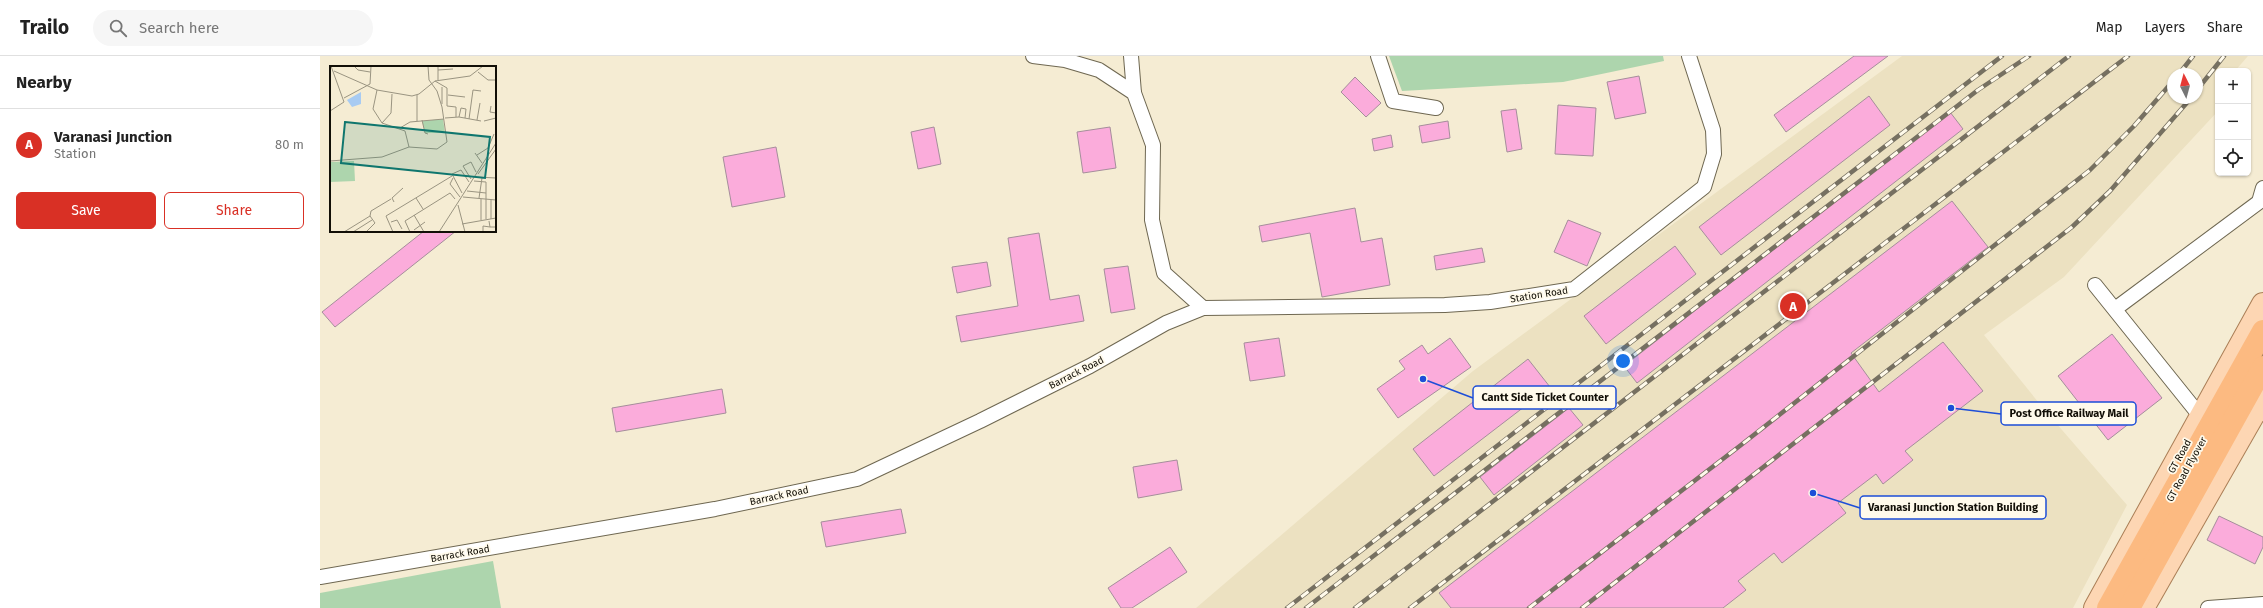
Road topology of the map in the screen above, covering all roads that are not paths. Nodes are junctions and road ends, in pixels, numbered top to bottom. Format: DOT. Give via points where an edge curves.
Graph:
graph roads {
  1 [pos="1033,56"];
  2 [pos="1131,56"];
  3 [pos="1378,56"];
  4 [pos="1690,56"];
  5 [pos="1067,58"];
  6 [pos="1134,93"];
  7 [pos="1436,108"];
  8 [pos="2262,198"];
  9 [pos="2095,286"];
  10 [pos="2263,304"];
  11 [pos="1203,308"];
  12 [pos="2114,309"];
  13 [pos="2263,331"];
  14 [pos="2263,367"];
  15 [pos="2263,398"];
  16 [pos="2200,417"];
  17 [pos="320,578"];
  18 [pos="2263,604"];
  19 [pos="2095,608"];
  20 [pos="2108,608"];
  21 [pos="2128,608"];
  22 [pos="2143,608"];
  23 [pos="2208,608"];
  24 [pos="2213,608"];
  1 -- 5 [label="street"];
  2 -- 6 [label="street"];
  3 -- 7 [label="street" via="1393,101"];
  4 -- 11 [label="street, Station Road" via="1713,130 1714,154 1704,187 1574,289 1490,302 1452,304"];
  5 -- 6 [label="street" via="1099,70"];
  6 -- 11 [label="street" via="1153,145 1152,220 1164,273"];
  8 -- 12 [label="street"];
  9 -- 12 [label="street"];
  10 -- 16 [label="main road, GT Road"];
  11 -- 17 [label="street, Barrack Road" via="1166,323 1090,366 857,479 715,509"];
  12 -- 16 [label="street"];
  13 -- 20 [label="highway, GT Road Flyover"];
  14 -- 21 [label="highway, GT Road Flyover"];
  15 -- 22 [label="main road"];
  16 -- 19 [label="main road, GT Road"];
  18 -- 24 [label="street"];
  23 -- 24 [label="street"];
}
